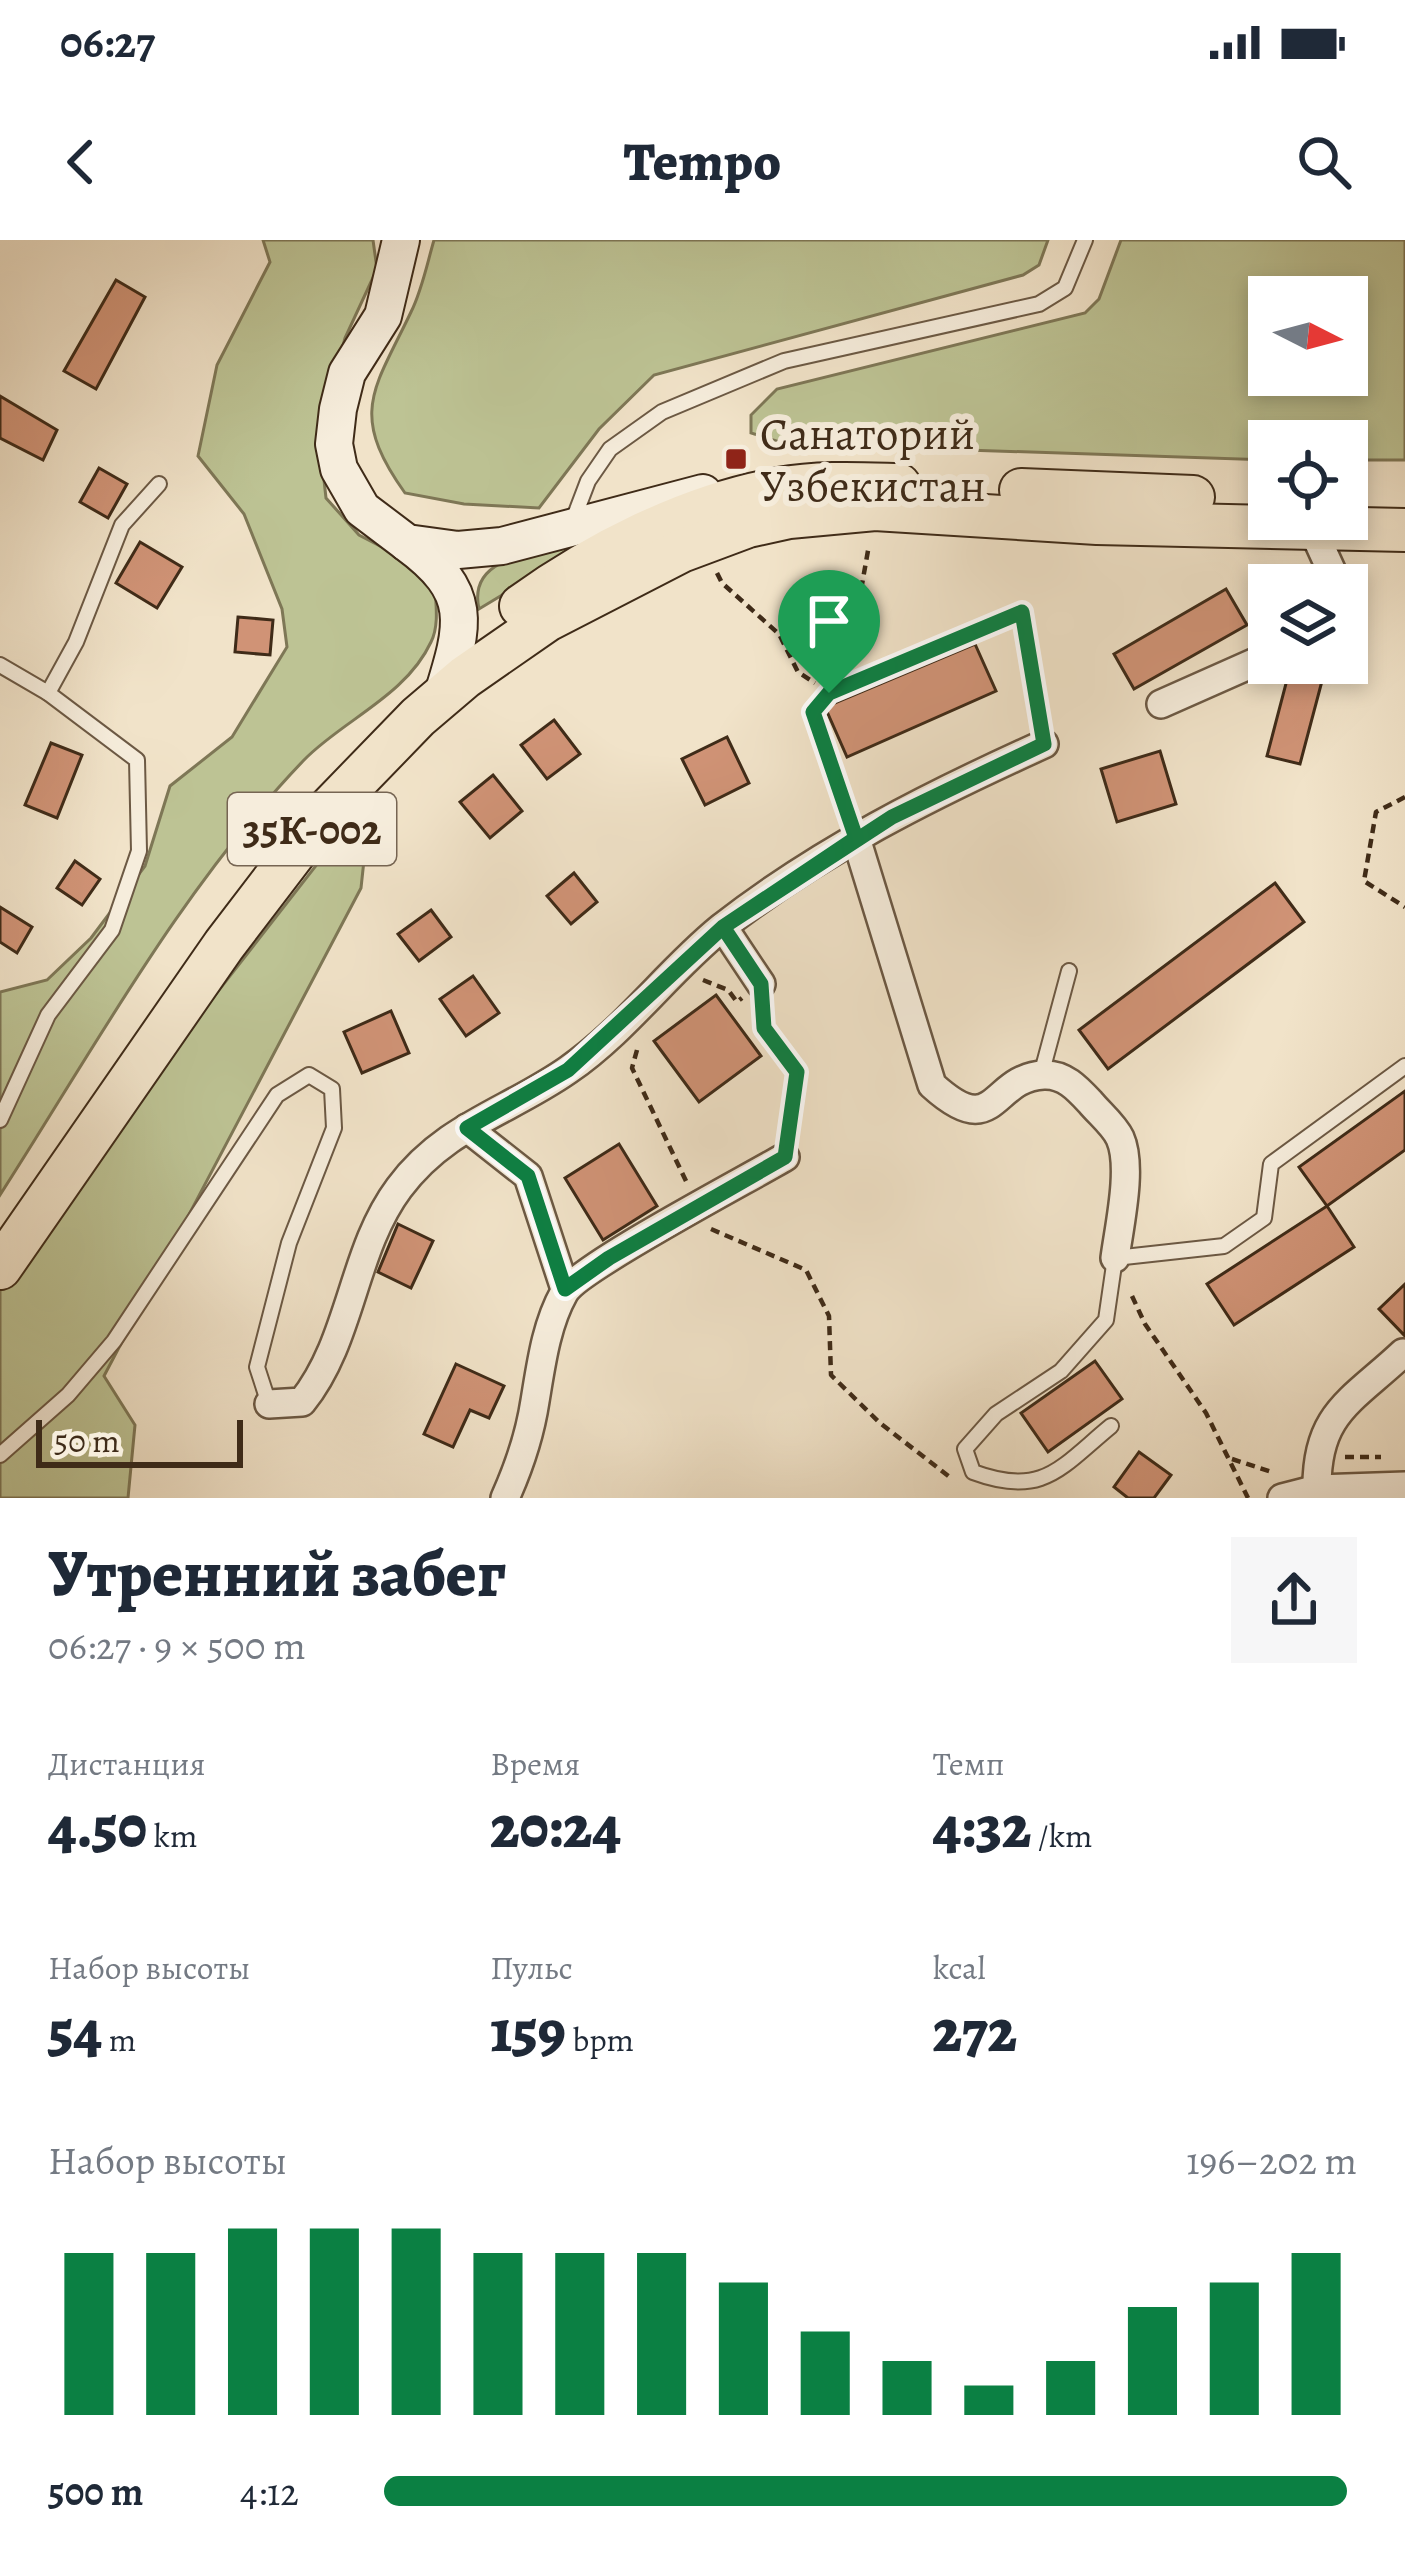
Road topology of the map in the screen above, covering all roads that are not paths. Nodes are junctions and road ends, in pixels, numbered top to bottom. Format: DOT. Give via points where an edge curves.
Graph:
graph roads {
  1 [pos="400,240"];
  2 [pos="1085,240"];
  3 [pos="839,483"];
  4 [pos="159,484"];
  5 [pos="1248,499"];
  6 [pos="1368,503"];
  7 [pos="1405,504"];
  8 [pos="1248,527"];
  9 [pos="1368,529"];
  10 [pos="556,530"];
  11 [pos="1405,530"];
  12 [pos="407,543"];
  13 [pos="681,550"];
  14 [pos="456,653"];
  15 [pos="1248,665"];
  16 [pos="5,669"];
  17 [pos="0,688"];
  18 [pos="836,690"];
  19 [pos="48,693"];
  20 [pos="442,697"];
  21 [pos="1161,704"];
  22 [pos="1044,744"];
  23 [pos="856,838"];
  24 [pos="723,927"];
  25 [pos="1069,971"];
  26 [pos="761,984"];
  27 [pos="1405,1066"];
  28 [pos="1041,1075"];
  29 [pos="0,1120"];
  30 [pos="467,1128"];
  31 [pos="785,1157"];
  32 [pos="0,1229"];
  33 [pos="1115,1258"];
  34 [pos="0,1268"];
  35 [pos="565,1289"];
  36 [pos="1403,1353"];
  37 [pos="269,1404"];
  38 [pos="1111,1426"];
  39 [pos="0,1455"];
  40 [pos="1405,1486"];
  41 [pos="1317,1489"];
  42 [pos="505,1498"];
  43 [pos="1282,1498"];
  1 -- 12 [label="main road" via="382,316 347,373 334,444 362,509"];
  2 -- 10 [label="lane" via="1065,288 1039,304 784,361 662,412 610,449"];
  3 -- 5 [label="highway"];
  3 -- 10 [label="main road" via="733,484"];
  3 -- 14 [label="highway, 35К-002" via="716,504 538,594"];
  4 -- 19 [label="lane" via="122,525"];
  6 -- 7 [label="highway"];
  8 -- 13 [label="highway, 35К-002" via="875,509 790,517"];
  9 -- 11 [label="highway, 35К-002"];
  10 -- 12 [label="main road" via="458,550"];
  10 -- 13 [label="main road"];
  12 -- 14 [label="main road" via="450,580"];
  13 -- 20 [label="highway, 35К-002" via="547,620"];
  14 -- 20 [label="main road"];
  14 -- 32 [label="highway, 35К-002" via="359,738 292,819"];
  15 -- 21 [label="street"];
  16 -- 17 [label="lane"];
  16 -- 19 [label="lane"];
  18 -- 22 [label="lane" via="1022,612"];
  19 -- 29 [label="lane" via="137,760 139,850 112,930 49,1015"];
  20 -- 34 [label="highway, 35К-002" via="391,742 272,879"];
  22 -- 23 [label="street"];
  23 -- 24 [label="street"];
  23 -- 28 [label="street" via="932,1085 972,1109"];
  24 -- 26 [label="street"];
  24 -- 30 [label="street" via="568,1070"];
  25 -- 28 [label="lane"];
  27 -- 33 [label="lane" via="1271,1164 1264,1218 1224,1246"];
  28 -- 33 [label="street" via="1077,1088 1120,1138"];
  30 -- 35 [label="street" via="528,1176"];
  30 -- 37 [label="street" via="429,1151 395,1192 319,1381 302,1402"];
  31 -- 35 [label="street" via="706,1220 609,1258"];
  33 -- 38 [label="lane" via="1106,1320 1061,1371 996,1414 965,1449 973,1472 1003,1484 1044,1482"];
  35 -- 42 [label="street"];
  36 -- 41 [label="street" via="1326,1425"];
  37 -- 39 [label="lane" via="257,1367 267,1320 334,1128 332,1089 309,1075 277,1095 115,1341"];
  40 -- 41 [label="street"];
  41 -- 43 [label="street"];
}
